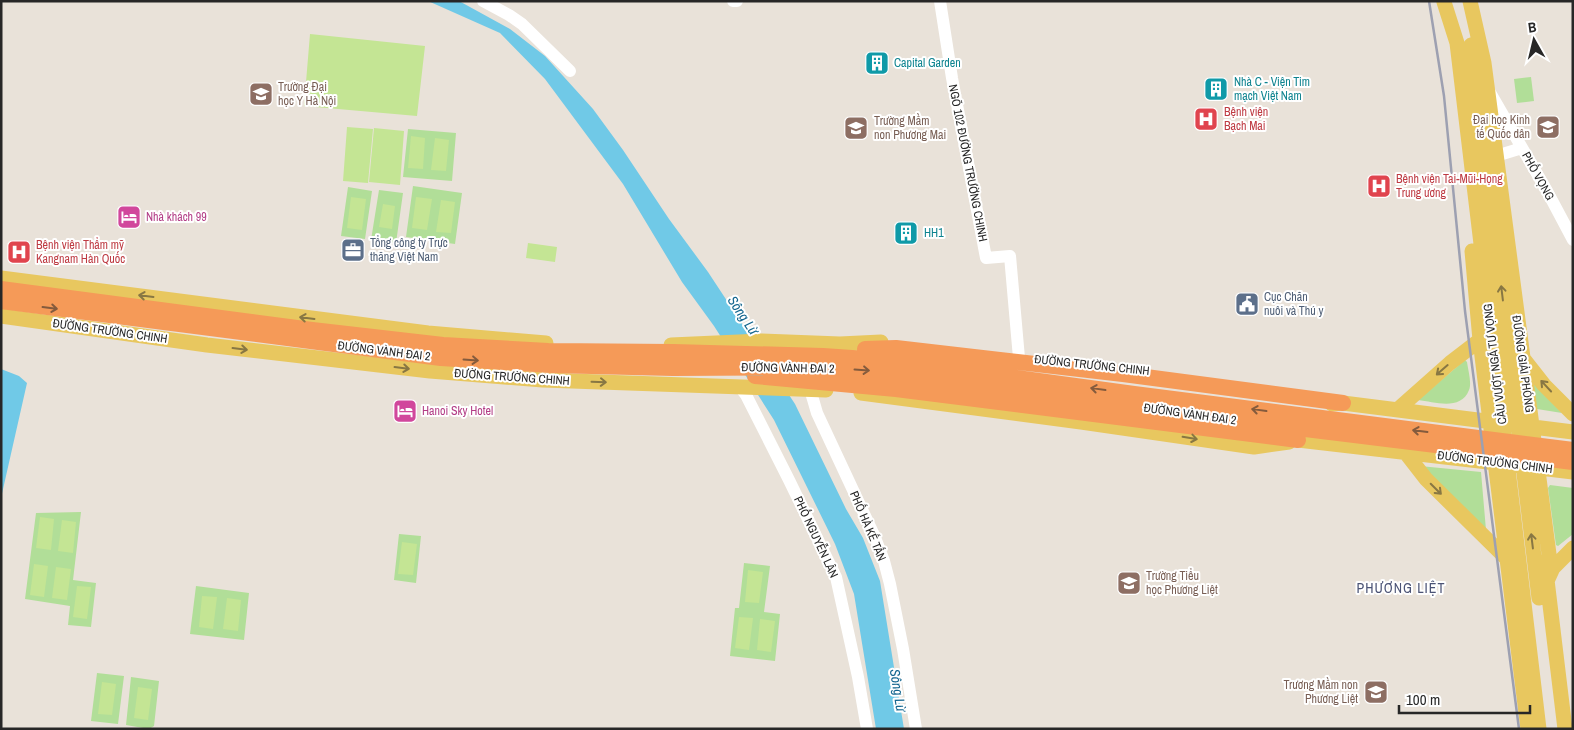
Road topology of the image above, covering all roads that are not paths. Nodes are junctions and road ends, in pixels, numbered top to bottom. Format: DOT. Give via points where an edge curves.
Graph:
graph roads {
  1 [pos="483,1"];
  2 [pos="940,1"];
  3 [pos="1444,2"];
  4 [pos="1470,2"];
  5 [pos="570,71"];
  6 [pos="1487,87"];
  7 [pos="1475,127"];
  8 [pos="1522,148"];
  9 [pos="1496,156"];
  10 [pos="1573,240"];
  11 [pos="1,278"];
  12 [pos="1,289"];
  13 [pos="1,301"];
  14 [pos="212,304"];
  15 [pos="1,316"];
  16 [pos="1480,340"];
  17 [pos="553,344"];
  18 [pos="840,344"];
  19 [pos="207,345"];
  20 [pos="1019,358"];
  21 [pos="673,360"];
  22 [pos="979,363"];
  23 [pos="1523,364"];
  24 [pos="1485,375"];
  25 [pos="543,380"];
  26 [pos="746,387"];
  27 [pos="804,389"];
  28 [pos="847,391"];
  29 [pos="977,392"];
  30 [pos="1343,403"];
  31 [pos="1397,410"];
  32 [pos="1573,414"];
  33 [pos="1453,417"];
  34 [pos="1490,422"];
  35 [pos="1532,428"];
  36 [pos="1573,432"];
  37 [pos="1298,440"];
  38 [pos="1573,450"];
  39 [pos="1405,452"];
  40 [pos="1457,458"];
  41 [pos="1495,462"];
  42 [pos="1573,462"];
  43 [pos="1537,467"];
  44 [pos="1573,472"];
  45 [pos="1573,548"];
  46 [pos="1508,565"];
  47 [pos="1548,573"];
  48 [pos="867,729"];
  49 [pos="916,729"];
  50 [pos="1528,729"];
  51 [pos="1539,729"];
  52 [pos="1555,729"];
  53 [pos="1564,729"];
  1 -- 5 [label="street" via="522,24"];
  2 -- 20 [label="street, NGÕ 102 ĐƯỜNG TRƯỜNG CHINH" via="986,258 1010,256"];
  3 -- 7 [label="main road, CẦU VƯỢT NGÃ TƯ VỌNG" via="1457,43"];
  3 -- 16 [label="main road"];
  4 -- 6 [label="main road, ĐƯỜNG GIẢI PHÓNG"];
  4 -- 7 [label="main road, CẦU VƯỢT NGÃ TƯ VỌNG"];
  6 -- 8 [label="street, PHỐ VỌNG"];
  6 -- 9 [label="main road, ĐƯỜNG GIẢI PHÓNG"];
  7 -- 51 [label="main road, CẦU VƯỢT NGÃ TƯ VỌNG"];
  52 -- 7 [label="main road, CẦU VƯỢT NGÃ TƯ VỌNG, one-way"];
  8 -- 9 [label="street"];
  8 -- 10 [label="street, PHỐ VỌNG"];
  9 -- 23 [label="main road, ĐƯỜNG GIẢI PHÓNG"];
  14 -- 11 [label="main road, ĐƯỜNG TRƯỜNG CHINH, one-way"];
  12 -- 21 [label="highway, ĐƯỜNG VÀNH ĐAI 2" via="443,345"];
  13 -- 21 [label="highway, ĐƯỜNG VÀNH ĐAI 2, one-way" via="442,358 551,365"];
  17 -- 14 [label="main road, ĐƯỜNG TRƯỜNG CHINH, one-way" via="428,333"];
  14 -- 19 [label="main road"];
  15 -- 19 [label="main road, ĐƯỜNG TRƯỜNG CHINH"];
  16 -- 24 [label="main road"];
  16 -- 31 [label="main road, one-way"];
  17 -- 18 [label="main road, ĐƯỜNG TRƯỜNG CHINH"];
  17 -- 25 [label="main road"];
  18 -- 20 [label="main road, ĐƯỜNG TRƯỜNG CHINH" via="887,342"];
  18 -- 22 [label="main road, ĐƯỜNG TRƯỜNG CHINH" via="890,354"];
  19 -- 25 [label="main road, ĐƯỜNG TRƯỜNG CHINH, one-way" via="430,371"];
  20 -- 30 [label="main road, ĐƯỜNG TRƯỜNG CHINH" via="1270,385 1306,391"];
  21 -- 30 [label="highway" via="737,347 896,348"];
  21 -- 37 [label="highway"];
  38 -- 21 [label="highway, ĐƯỜNG VÀNH ĐAI 2, one-way" via="895,361 823,356"];
  21 -- 42 [label="highway, ĐƯỜNG VÀNH ĐAI 2, one-way" via="895,373 1207,417"];
  22 -- 29 [label="main road"];
  22 -- 30 [label="main road, ĐƯỜNG TRƯỜNG CHINH" via="1321,404"];
  23 -- 24 [label="main road" via="1514,382 1497,384"];
  32 -- 23 [label="main road, one-way"];
  23 -- 35 [label="main road, ĐƯỜNG GIẢI PHÓNG"];
  24 -- 34 [label="main road"];
  25 -- 26 [label="main road, ĐƯỜNG TRƯỜNG CHINH, one-way"];
  26 -- 27 [label="main road, ĐƯỜNG TRƯỜNG CHINH"];
  26 -- 48 [label="street, PHỐ NGUYỄN LÂN" via="746,395 836,577"];
  27 -- 28 [label="main road, ĐƯỜNG TRƯỜNG CHINH"];
  27 -- 49 [label="street, PHỐ HÀ KẾ TẤN" via="884,561"];
  28 -- 29 [label="main road, ĐƯỜNG TRƯỜNG CHINH" via="898,384"];
  28 -- 37 [label="main road, ĐƯỜNG TRƯỜNG CHINH, one-way" via="1254,447"];
  29 -- 37 [label="main road, ĐƯỜNG TRƯỜNG CHINH" via="1268,430"];
  30 -- 31 [label="main road, ĐƯỜNG TRƯỜNG CHINH"];
  31 -- 33 [label="main road, ĐƯỜNG TRƯỜNG CHINH"];
  33 -- 34 [label="main road, ĐƯỜNG TRƯỜNG CHINH"];
  33 -- 40 [label="main road"];
  34 -- 35 [label="main road, ĐƯỜNG TRƯỜNG CHINH"];
  34 -- 41 [label="main road"];
  35 -- 36 [label="main road, ĐƯỜNG TRƯỜNG CHINH"];
  35 -- 43 [label="main road, ĐƯỜNG GIẢI PHÓNG"];
  37 -- 39 [label="main road, ĐƯỜNG TRƯỜNG CHINH"];
  39 -- 40 [label="main road, ĐƯỜNG TRƯỜNG CHINH"];
  39 -- 46 [label="main road, one-way" via="1426,479"];
  40 -- 41 [label="main road, ĐƯỜNG TRƯỜNG CHINH"];
  41 -- 43 [label="main road, ĐƯỜNG TRƯỜNG CHINH"];
  41 -- 46 [label="main road"];
  43 -- 44 [label="main road, ĐƯỜNG TRƯỜNG CHINH"];
  43 -- 47 [label="main road, ĐƯỜNG GIẢI PHÓNG"];
  45 -- 47 [label="main road"];
  46 -- 47 [label="main road"];
  46 -- 50 [label="main road"];
  47 -- 53 [label="main road, ĐƯỜNG GIẢI PHÓNG"];
}
